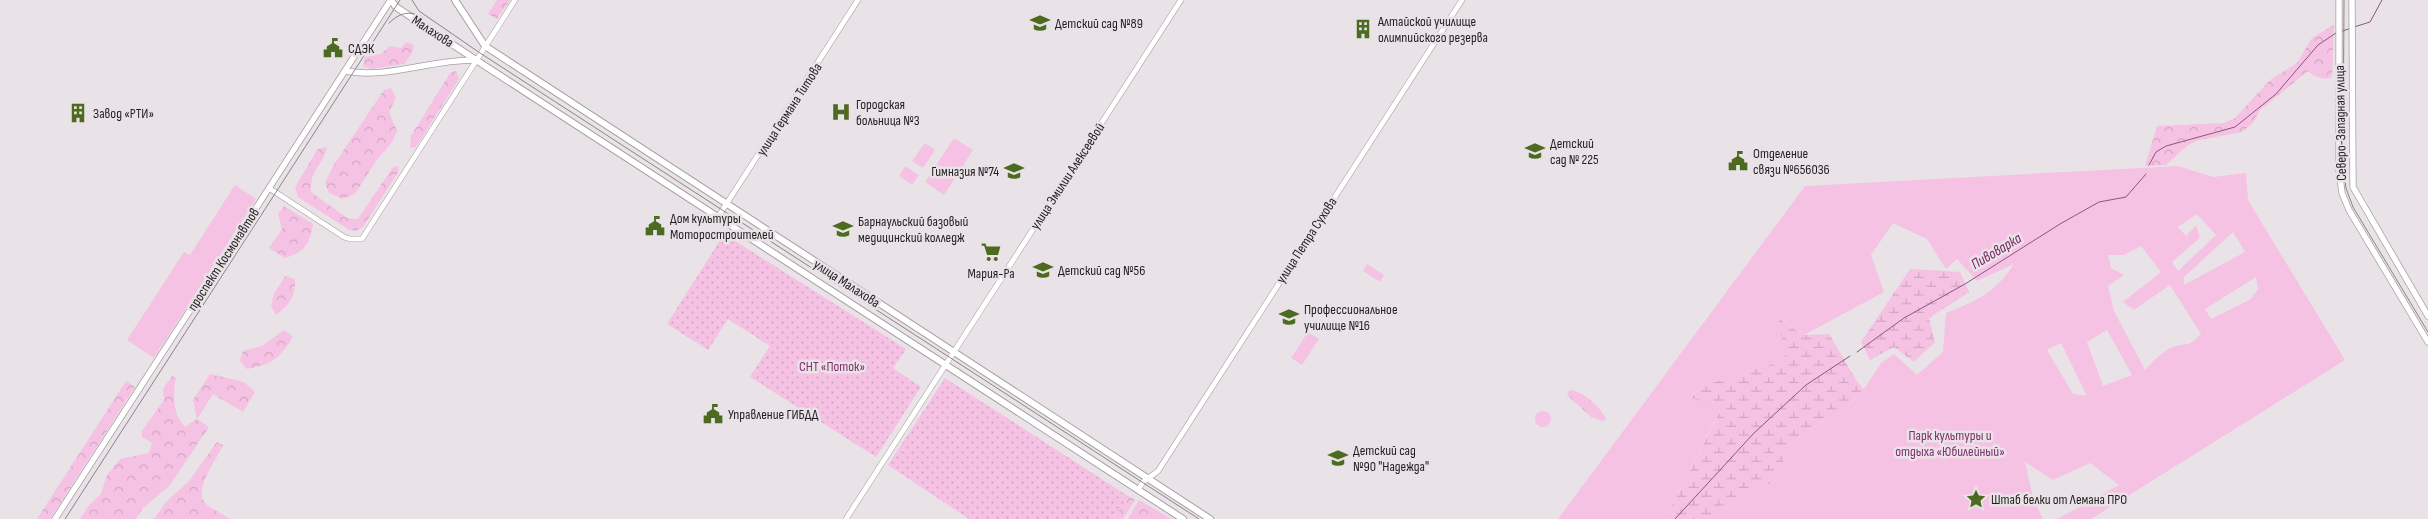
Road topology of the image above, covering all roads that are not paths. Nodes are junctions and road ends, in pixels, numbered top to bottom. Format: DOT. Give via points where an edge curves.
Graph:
graph roads {
  1 [pos="456,0"];
  2 [pos="515,0"];
  3 [pos="858,0"];
  4 [pos="1181,0"];
  5 [pos="1462,0"];
  6 [pos="2339,0"];
  7 [pos="2352,0"];
  8 [pos="391,1"];
  9 [pos="485,46"];
  10 [pos="476,60"];
  11 [pos="345,71"];
  12 [pos="269,188"];
  13 [pos="726,205"];
  14 [pos="718,217"];
  15 [pos="2428,316"];
  16 [pos="2428,342"];
  17 [pos="952,352"];
  18 [pos="944,364"];
  19 [pos="1148,478"];
  20 [pos="1138,490"];
  21 [pos="55,519"];
  22 [pos="846,519"];
  23 [pos="1183,519"];
  24 [pos="1210,519"];
  1 -- 9 [label="main road, Малахова"];
  2 -- 9 [label="street"];
  3 -- 13 [label="street, улица Германа Титова"];
  4 -- 17 [label="street, улица Эмилии Алексеевой"];
  5 -- 19 [label="street, улица Петра Сухова" via="1158,471"];
  6 -- 16 [label="main road, Северо-Западная улица" via="2339,170 2342,192 2349,210"];
  7 -- 15 [label="main road, Северо-Западная улица" via="2353,187"];
  8 -- 10 [label="main road, Малахова"];
  8 -- 11 [label="main road, проспект Космонавтов"];
  9 -- 10 [label="street"];
  9 -- 13 [label="main road, улица Малахова"];
  10 -- 11 [label="main road" via="450,60 366,74"];
  10 -- 12 [label="street" via="362,239 344,237"];
  10 -- 14 [label="main road, улица Малахова"];
  11 -- 12 [label="main road, проспект Космонавтов"];
  12 -- 21 [label="main road, проспект Космонавтов"];
  13 -- 14 [label="street, улица Германа Титова"];
  13 -- 17 [label="main road, улица Малахова"];
  14 -- 18 [label="main road, улица Малахова"];
  17 -- 18 [label="street, улица Эмилии Алексеевой"];
  17 -- 19 [label="main road, улица Малахова"];
  18 -- 20 [label="main road, улица Малахова"];
  18 -- 22 [label="street"];
  19 -- 20 [label="street, улица Петра Сухова"];
  19 -- 24 [label="main road, улица Малахова"];
  20 -- 23 [label="main road, улица Малахова"];
}
